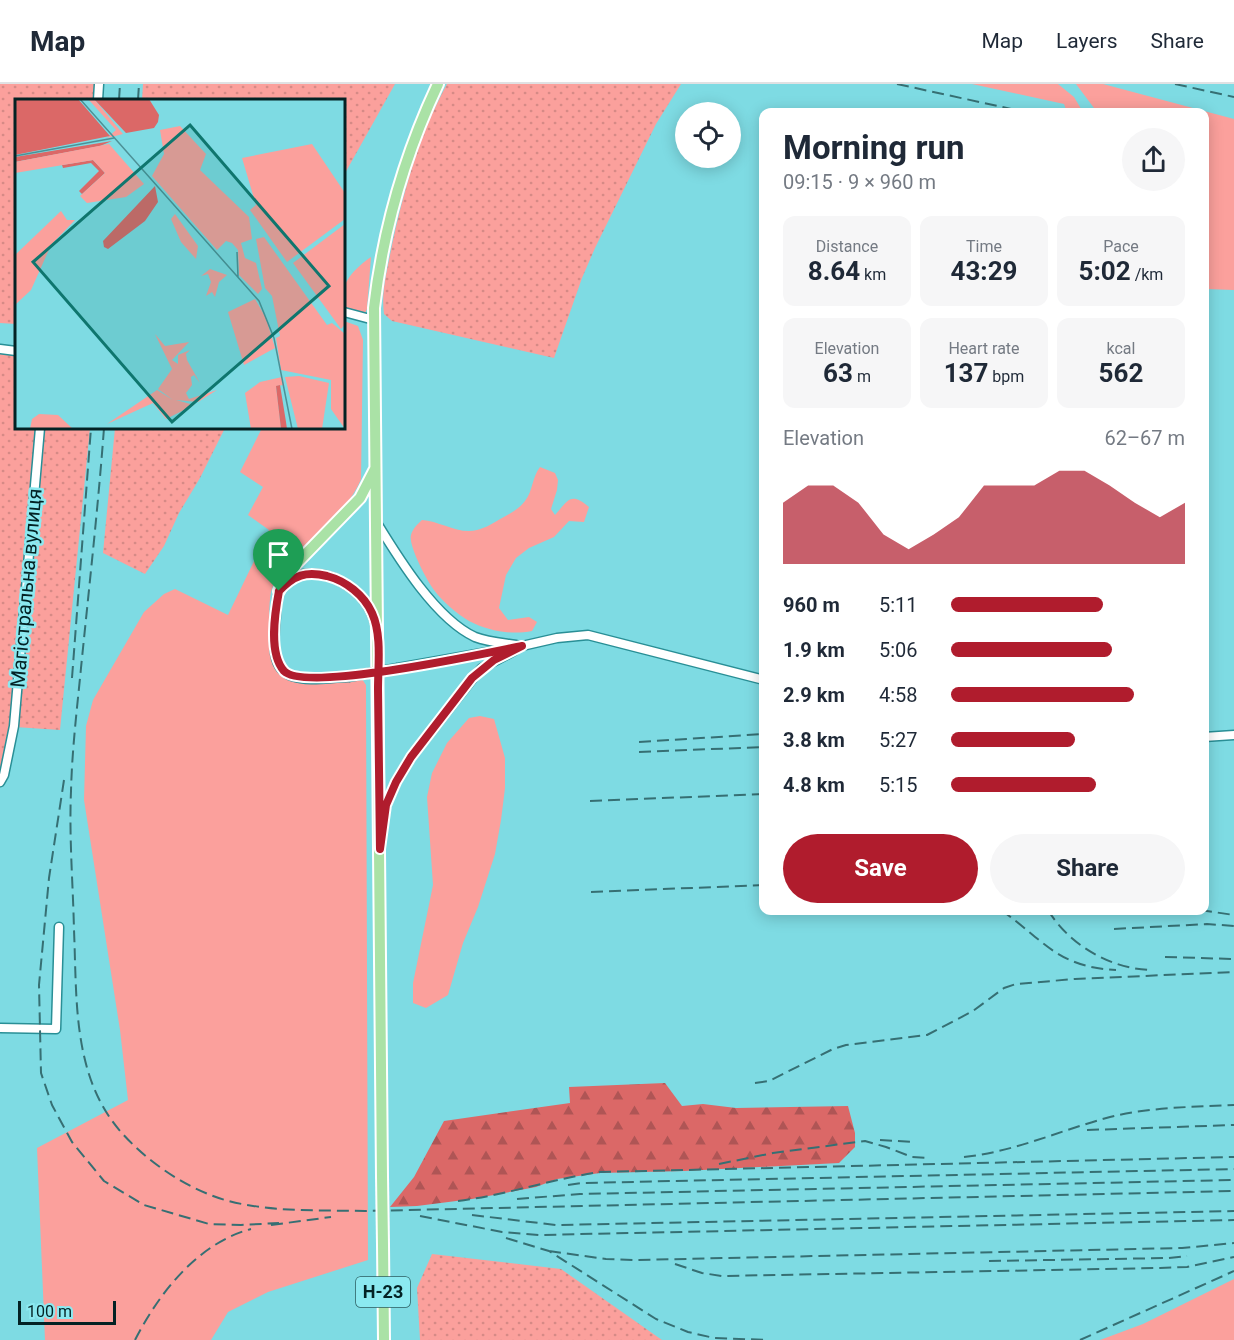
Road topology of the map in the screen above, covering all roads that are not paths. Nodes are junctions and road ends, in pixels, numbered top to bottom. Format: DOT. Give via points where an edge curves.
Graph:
graph roads {
  1 [pos="99,84"];
  2 [pos="438,84"];
  3 [pos="98,99"];
  4 [pos="345,312"];
  5 [pos="374,320"];
  6 [pos="0,349"];
  7 [pos="15,351"];
  8 [pos="40,429"];
  9 [pos="376,466"];
  10 [pos="377,523"];
  11 [pos="279,591"];
  12 [pos="377,628"];
  13 [pos="522,646"];
  14 [pos="759,679"];
  15 [pos="1234,735"];
  16 [pos="1209,736"];
  17 [pos="0,783"];
  18 [pos="380,849"];
  19 [pos="59,927"];
  20 [pos="0,1028"];
  21 [pos="384,1340"];
  1 -- 3 [label="street"];
  2 -- 5 [label="main road, Н-23" via="399,186 379,269"];
  4 -- 5 [label="street"];
  5 -- 9 [label="main road, Н-23"];
  6 -- 7 [label="street"];
  8 -- 17 [label="street, Магістральна вулиця" via="15,726"];
  9 -- 10 [label="main road, Н-23"];
  9 -- 11 [label="main road" via="360,498 287,574"];
  10 -- 12 [label="main road, Н-23"];
  10 -- 13 [label="street" via="401,563 450,620 477,638"];
  11 -- 12 [label="street" via="299,574 334,578 362,597"];
  11 -- 13 [label="street, bridge" via="275,655 291,676 348,677"];
  12 -- 18 [label="main road, Н-23"];
  13 -- 14 [label="street" via="588,636"];
  13 -- 18 [label="street" via="494,660 472,678 411,757 386,805"];
  15 -- 16 [label="street"];
  18 -- 21 [label="main road, Н-23, bridge"];
  19 -- 20 [label="street" via="56,1029"];
}
